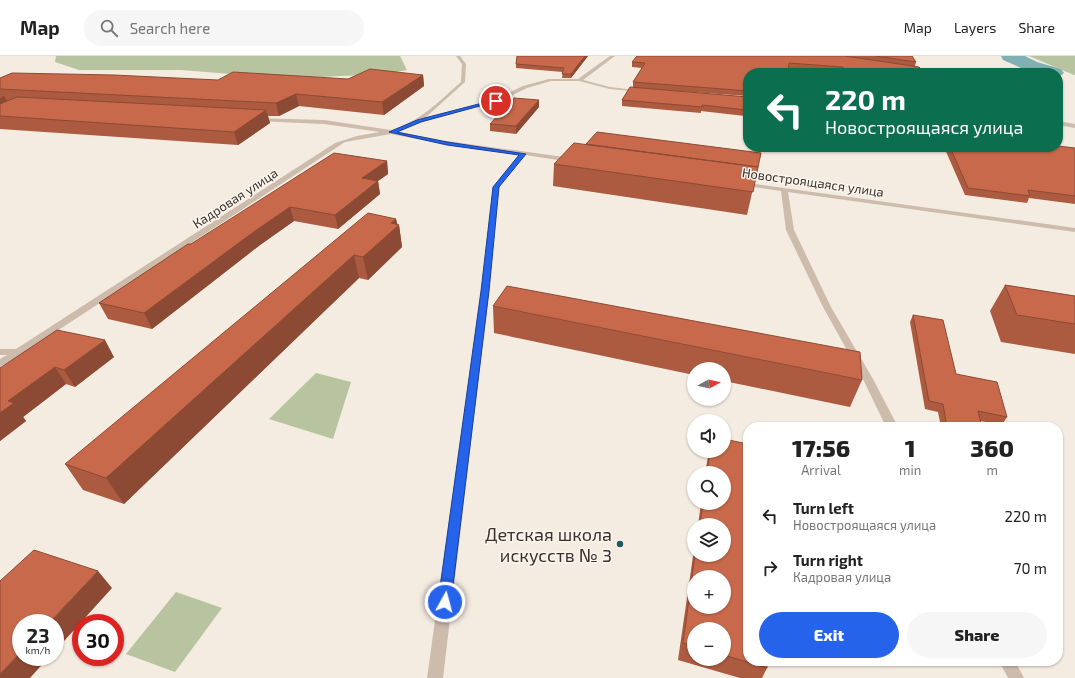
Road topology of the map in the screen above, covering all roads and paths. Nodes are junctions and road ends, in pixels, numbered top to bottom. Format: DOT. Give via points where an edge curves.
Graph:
graph roads {
  1 [pos="458,56"];
  2 [pos="613,56"];
  3 [pos="908,67"];
  4 [pos="914,68"];
  5 [pos="579,80"];
  6 [pos="649,91"];
  7 [pos="245,118"];
  8 [pos="419,121"];
  9 [pos="1063,123"];
  10 [pos="1075,126"];
  11 [pos="391,132"];
  12 [pos="523,154"];
  13 [pos="578,162"];
  14 [pos="737,184"];
  15 [pos="784,190"];
  16 [pos="1075,230"];
  17 [pos="0,352"];
  18 [pos="19,352"];
  19 [pos="0,364"];
  20 [pos="890,422"];
  21 [pos="1010,666"];
  22 [pos="435,678"];
  23 [pos="1016,678"];
  1 -- 8 [label="street, Кадровая улица" via="464,64 463,82"];
  2 -- 5 [label="street"];
  3 -- 4 [label="street"];
  5 -- 6 [label="street" via="610,88"];
  5 -- 8 [label="street" via="551,80 525,86 496,101"];
  7 -- 11 [label="street" via="324,122"];
  8 -- 11 [label="street, Кадровая улица"];
  9 -- 10 [label="street"];
  11 -- 12 [label="street" via="447,144"];
  11 -- 18 [label="street, Кадровая улица" via="348,138 337,144"];
  12 -- 13 [label="street"];
  12 -- 22 [label="street" via="496,187"];
  14 -- 15 [label="street, Новостроящаяся улица"];
  15 -- 16 [label="street, Новостроящаяся улица"];
  15 -- 20 [label="street" via="790,230 826,307"];
  17 -- 18 [label="street"];
  18 -- 19 [label="street, Кадровая улица"];
  21 -- 23 [label="street"];
}
